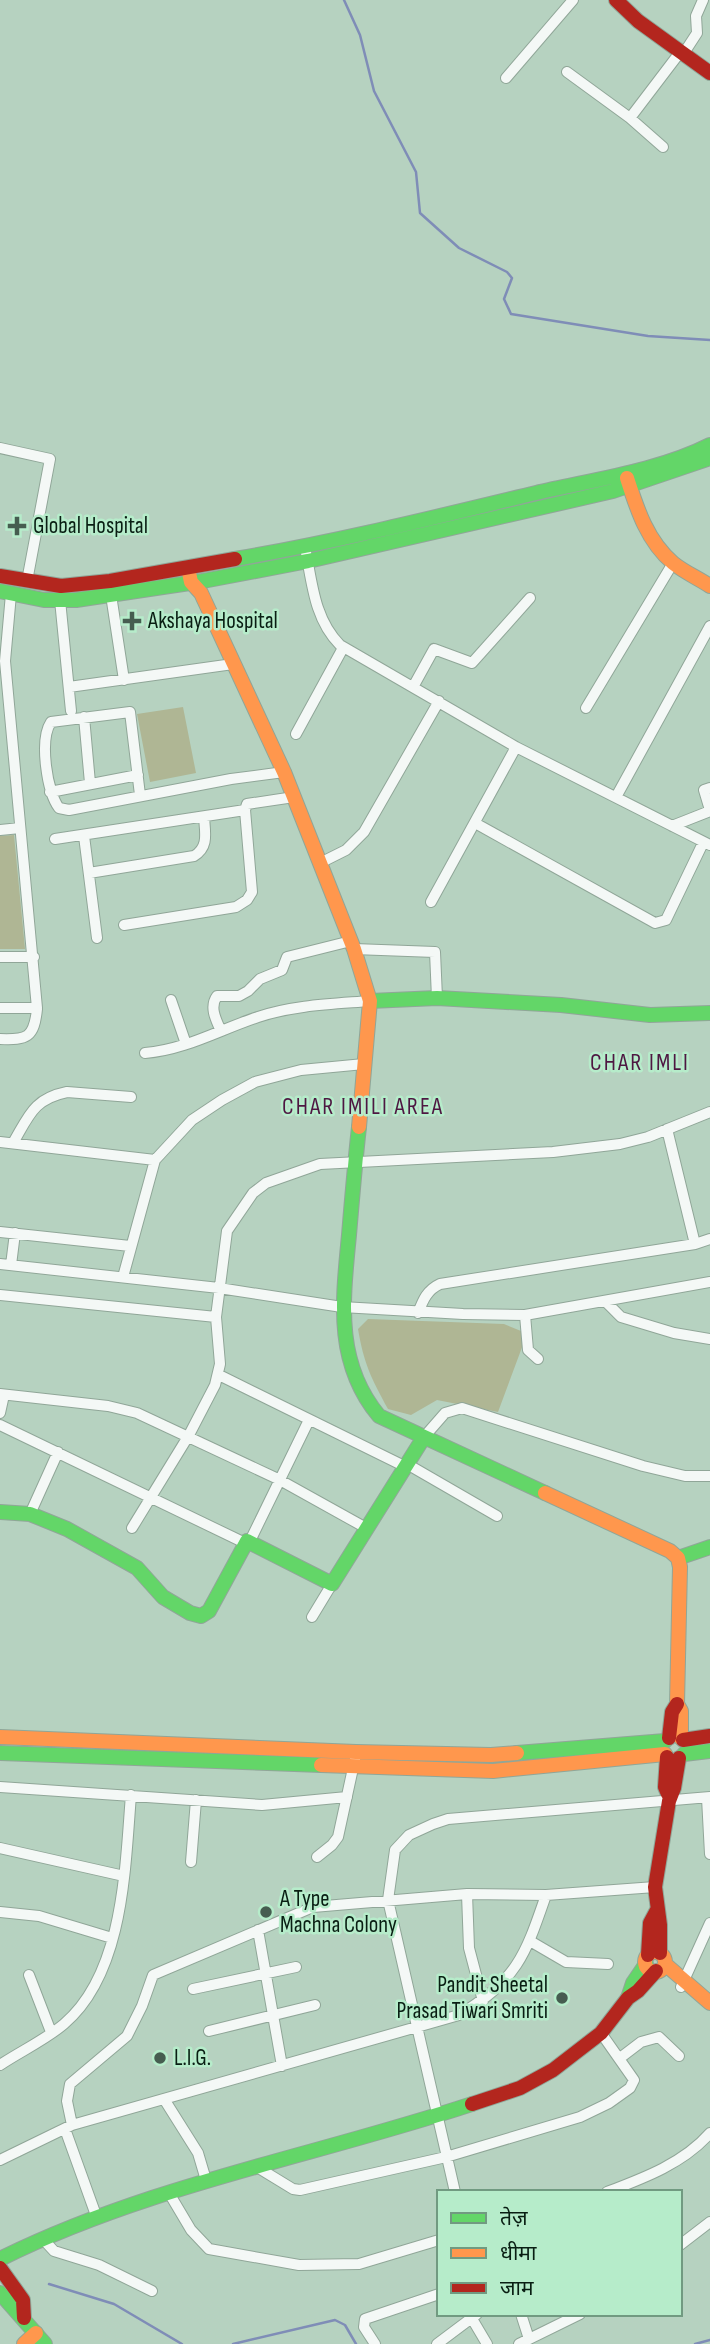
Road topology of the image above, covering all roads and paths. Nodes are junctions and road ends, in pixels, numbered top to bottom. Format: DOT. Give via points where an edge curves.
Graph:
graph roads {
  1 [pos="573,0"];
  2 [pos="617,0"];
  3 [pos="703,0"];
  4 [pos="682,52"];
  5 [pos="567,72"];
  6 [pos="710,73"];
  7 [pos="506,78"];
  8 [pos="630,118"];
  9 [pos="663,147"];
  10 [pos="710,445"];
  11 [pos="0,448"];
  12 [pos="710,459"];
  13 [pos="627,480"];
  14 [pos="307,554"];
  15 [pos="673,564"];
  16 [pos="0,576"];
  17 [pos="197,578"];
  18 [pos="27,581"];
  19 [pos="710,586"];
  20 [pos="6,593"];
  21 [pos="111,595"];
  22 [pos="530,598"];
  23 [pos="60,600"];
  24 [pos="4,622"];
  25 [pos="710,626"];
  26 [pos="343,648"];
  27 [pos="705,648"];
  28 [pos="2,660"];
  29 [pos="233,664"];
  30 [pos="124,680"];
  31 [pos="69,687"];
  32 [pos="413,687"];
  33 [pos="439,701"];
  34 [pos="586,708"];
  35 [pos="71,711"];
  36 [pos="5,713"];
  37 [pos="84,717"];
  38 [pos="296,734"];
  39 [pos="516,747"];
  40 [pos="284,772"];
  41 [pos="138,775"];
  42 [pos="90,783"];
  43 [pos="710,788"];
  44 [pos="50,792"];
  45 [pos="141,795"];
  46 [pos="294,797"];
  47 [pos="616,797"];
  48 [pos="245,810"];
  49 [pos="710,811"];
  50 [pos="204,817"];
  51 [pos="475,823"];
  52 [pos="672,826"];
  53 [pos="20,828"];
  54 [pos="0,830"];
  55 [pos="84,836"];
  56 [pos="55,839"];
  57 [pos="706,844"];
  58 [pos="320,863"];
  59 [pos="89,873"];
  60 [pos="431,902"];
  61 [pos="124,925"];
  62 [pos="97,938"];
  63 [pos="352,945"];
  64 [pos="0,957"];
  65 [pos="34,957"];
  66 [pos="437,998"];
  67 [pos="171,1000"];
  68 [pos="370,1001"];
  69 [pos="0,1008"];
  70 [pos="37,1009"];
  71 [pos="710,1013"];
  72 [pos="222,1031"];
  73 [pos="0,1039"];
  74 [pos="186,1044"];
  75 [pos="145,1053"];
  76 [pos="364,1064"];
  77 [pos="131,1097"];
  78 [pos="710,1112"];
  79 [pos="667,1129"];
  80 [pos="0,1142"];
  81 [pos="13,1143"];
  82 [pos="155,1160"];
  83 [pos="356,1161"];
  84 [pos="0,1232"];
  85 [pos="15,1233"];
  86 [pos="710,1239"];
  87 [pos="695,1244"];
  88 [pos="130,1246"];
  89 [pos="6,1265"];
  90 [pos="123,1277"];
  91 [pos="710,1282"];
  92 [pos="219,1288"];
  93 [pos="0,1295"];
  94 [pos="606,1302"];
  95 [pos="342,1307"];
  96 [pos="418,1313"];
  97 [pos="525,1315"];
  98 [pos="216,1317"];
  99 [pos="710,1339"];
  100 [pos="538,1359"];
  101 [pos="219,1375"];
  102 [pos="2,1395"];
  103 [pos="0,1413"];
  104 [pos="309,1420"];
  105 [pos="0,1425"];
  106 [pos="189,1435"];
  107 [pos="424,1437"];
  108 [pos="58,1452"];
  109 [pos="407,1466"];
  110 [pos="710,1476"];
  111 [pos="278,1479"];
  112 [pos="150,1498"];
  113 [pos="0,1512"];
  114 [pos="30,1514"];
  115 [pos="497,1516"];
  116 [pos="132,1528"];
  117 [pos="368,1529"];
  118 [pos="247,1542"];
  119 [pos="710,1547"];
  120 [pos="678,1558"];
  121 [pos="332,1584"];
  122 [pos="312,1617"];
  123 [pos="0,1737"];
  124 [pos="710,1737"];
  125 [pos="48,1738"];
  126 [pos="674,1748"];
  127 [pos="710,1751"];
  128 [pos="0,1753"];
  129 [pos="47,1755"];
  130 [pos="355,1759"];
  131 [pos="0,1787"];
  132 [pos="131,1795"];
  133 [pos="347,1797"];
  134 [pos="708,1798"];
  135 [pos="196,1800"];
  136 [pos="669,1800"];
  137 [pos="0,1848"];
  138 [pos="710,1854"];
  139 [pos="317,1857"];
  140 [pos="191,1862"];
  141 [pos="124,1876"];
  142 [pos="655,1887"];
  143 [pos="467,1894"];
  144 [pos="546,1895"];
  145 [pos="388,1900"];
  146 [pos="0,1912"];
  147 [pos="710,1923"];
  148 [pos="258,1930"];
  149 [pos="112,1938"];
  150 [pos="530,1941"];
  151 [pos="656,1963"];
  152 [pos="608,1964"];
  153 [pos="296,1967"];
  154 [pos="265,1973"];
  155 [pos="29,1975"];
  156 [pos="687,1986"];
  157 [pos="193,1989"];
  158 [pos="483,2001"];
  159 [pos="710,2003"];
  160 [pos="315,2005"];
  161 [pos="274,2015"];
  162 [pos="416,2027"];
  163 [pos="209,2031"];
  164 [pos="51,2032"];
  165 [pos="601,2033"];
  166 [pos="679,2056"];
  167 [pos="620,2058"];
  168 [pos="0,2065"];
  169 [pos="282,2066"];
  170 [pos="164,2099"];
  171 [pos="436,2116"];
  172 [pos="68,2127"];
  173 [pos="710,2133"];
  174 [pos="446,2157"];
  175 [pos="0,2160"];
  176 [pos="257,2167"];
  177 [pos="206,2180"];
  178 [pos="454,2190"];
  179 [pos="612,2190"];
  180 [pos="169,2193"];
  181 [pos="97,2218"];
  182 [pos="710,2222"];
  183 [pos="42,2238"];
  184 [pos="437,2242"];
  185 [pos="682,2243"];
  186 [pos="0,2259"];
  187 [pos="0,2268"];
  188 [pos="152,2291"];
  189 [pos="0,2293"];
  190 [pos="437,2295"];
  191 [pos="474,2316"];
  192 [pos="521,2316"];
  193 [pos="576,2316"];
  194 [pos="24,2318"];
  195 [pos="40,2338"];
  196 [pos="524,2342"];
  197 [pos="24,2344"];
  198 [pos="375,2344"];
  199 [pos="437,2344"];
  200 [pos="487,2344"];
  1 -- 7 [label="street"];
  2 -- 4 [label="main road"];
  3 -- 4 [label="street" via="696,16 697,33"];
  4 -- 6 [label="main road"];
  4 -- 8 [label="street"];
  5 -- 8 [label="street"];
  8 -- 9 [label="street"];
  10 -- 13 [label="main road"];
  11 -- 18 [label="street" via="50,459"];
  12 -- 13 [label="main road"];
  13 -- 14 [label="main road"];
  13 -- 15 [label="main road" via="648,533"];
  14 -- 17 [label="main road"];
  14 -- 26 [label="street" via="326,632"];
  15 -- 19 [label="main road"];
  15 -- 34 [label="street"];
  16 -- 18 [label="main road"];
  17 -- 18 [label="main road" via="61,586"];
  17 -- 21 [label="main road"];
  17 -- 29 [label="main road"];
  20 -- 23 [label="main road"];
  20 -- 24 [label="street"];
  21 -- 23 [label="main road"];
  21 -- 30 [label="street"];
  22 -- 32 [label="street" via="472,663 434,649"];
  23 -- 31 [label="street"];
  24 -- 28 [label="street"];
  25 -- 27 [label="street"];
  26 -- 32 [label="street"];
  26 -- 38 [label="street"];
  27 -- 47 [label="street"];
  28 -- 36 [label="street"];
  29 -- 30 [label="street"];
  29 -- 40 [label="main road"];
  30 -- 31 [label="street"];
  31 -- 35 [label="street"];
  32 -- 33 [label="street"];
  33 -- 39 [label="street"];
  33 -- 58 [label="street" via="364,832 346,850"];
  36 -- 53 [label="street"];
  37 -- 41 [label="street" via="130,712"];
  37 -- 42 [label="street"];
  37 -- 44 [label="street" via="51,722 47,729"];
  39 -- 47 [label="street"];
  39 -- 51 [label="street"];
  40 -- 45 [label="street"];
  40 -- 46 [label="main road"];
  41 -- 42 [label="street"];
  41 -- 45 [label="street"];
  42 -- 44 [label="street"];
  43 -- 49 [label="street" via="704,790"];
  44 -- 45 [label="street" via="58,808 69,810"];
  46 -- 48 [label="street" via="257,801 247,804"];
  46 -- 58 [label="main road"];
  47 -- 52 [label="street"];
  48 -- 50 [label="street"];
  48 -- 61 [label="street" via="252,892 247,900 236,907"];
  49 -- 52 [label="street"];
  50 -- 55 [label="street"];
  50 -- 59 [label="street" via="205,844 194,856"];
  51 -- 57 [label="street" via="655,923 666,920"];
  51 -- 60 [label="street"];
  52 -- 57 [label="street"];
  53 -- 54 [label="street"];
  53 -- 65 [label="street"];
  55 -- 56 [label="street"];
  55 -- 59 [label="street"];
  58 -- 63 [label="main road"];
  59 -- 62 [label="street"];
  63 -- 66 [label="street" via="435,952"];
  63 -- 68 [label="main road"];
  63 -- 72 [label="street" via="286,957 282,970 260,979 248,991 236,997 217,996 213,1010"];
  64 -- 65 [label="street"];
  65 -- 70 [label="street"];
  66 -- 68 [label="main road"];
  66 -- 71 [label="main road" via="650,1015"];
  67 -- 74 [label="street"];
  68 -- 72 [label="street" via="289,1009"];
  68 -- 76 [label="main road"];
  69 -- 70 [label="street"];
  70 -- 73 [label="street" via="29,1036"];
  72 -- 74 [label="street"];
  74 -- 75 [label="street"];
  76 -- 82 [label="street" via="301,1070 256,1082 192,1120"];
  76 -- 83 [label="main road"];
  77 -- 81 [label="street" via="59,1094 35,1105"];
  78 -- 79 [label="street"];
  79 -- 83 [label="street" via="584,1150"];
  79 -- 87 [label="street"];
  80 -- 81 [label="street"];
  81 -- 82 [label="street"];
  82 -- 88 [label="street"];
  83 -- 92 [label="street" via="320,1164 266,1183 253,1193 227,1231"];
  83 -- 95 [label="main road"];
  84 -- 85 [label="street"];
  85 -- 88 [label="street"];
  85 -- 89 [label="street"];
  86 -- 87 [label="street"];
  87 -- 96 [label="street" via="440,1284 424,1297"];
  88 -- 90 [label="street"];
  89 -- 90 [label="street"];
  90 -- 92 [label="street"];
  91 -- 94 [label="street"];
  92 -- 95 [label="street"];
  92 -- 98 [label="street"];
  93 -- 98 [label="street"];
  94 -- 97 [label="street"];
  94 -- 99 [label="street" via="621,1317 674,1334"];
  95 -- 96 [label="street"];
  95 -- 107 [label="main road" via="345,1344 363,1398 379,1416"];
  96 -- 97 [label="street"];
  97 -- 100 [label="street" via="528,1349"];
  98 -- 101 [label="street"];
  101 -- 104 [label="street"];
  101 -- 106 [label="street"];
  102 -- 103 [label="street"];
  102 -- 106 [label="street" via="108,1405"];
  104 -- 109 [label="street"];
  104 -- 111 [label="street"];
  105 -- 108 [label="street"];
  106 -- 111 [label="street"];
  106 -- 112 [label="street"];
  107 -- 109 [label="main road"];
  107 -- 110 [label="street" via="445,1413 462,1408 643,1466 685,1476"];
  107 -- 120 [label="main road"];
  108 -- 112 [label="street"];
  108 -- 114 [label="street"];
  109 -- 115 [label="street"];
  109 -- 117 [label="main road"];
  111 -- 117 [label="street"];
  111 -- 118 [label="street"];
  112 -- 116 [label="street"];
  112 -- 118 [label="street"];
  113 -- 114 [label="main road"];
  114 -- 118 [label="main road" via="137,1568 158,1593 197,1616 209,1611"];
  117 -- 121 [label="main road"];
  118 -- 121 [label="main road"];
  119 -- 120 [label="main road"];
  120 -- 126 [label="main road" via="677,1704 681,1712"];
  121 -- 122 [label="street"];
  123 -- 125 [label="main road"];
  124 -- 126 [label="main road"];
  125 -- 129 [label="main road"];
  125 -- 130 [label="main road"];
  126 -- 127 [label="main road"];
  126 -- 130 [label="main road"];
  126 -- 136 [label="main road" via="674,1788"];
  128 -- 129 [label="main road"];
  129 -- 130 [label="main road"];
  130 -- 133 [label="street"];
  131 -- 132 [label="street"];
  132 -- 135 [label="street"];
  132 -- 141 [label="street"];
  133 -- 135 [label="street" via="262,1805"];
  133 -- 139 [label="street" via="338,1837"];
  134 -- 136 [label="street"];
  134 -- 138 [label="street"];
  135 -- 140 [label="street"];
  136 -- 142 [label="main road"];
  136 -- 145 [label="street" via="433,1824 410,1835 395,1850"];
  137 -- 141 [label="street"];
  141 -- 149 [label="street"];
  142 -- 144 [label="street"];
  142 -- 151 [label="main road" via="657,1910 650,1923"];
  143 -- 144 [label="street"];
  143 -- 145 [label="street"];
  143 -- 158 [label="street" via="469,1948"];
  144 -- 150 [label="street"];
  145 -- 148 [label="street" via="313,1908"];
  145 -- 162 [label="street"];
  146 -- 149 [label="street" via="39,1916"];
  147 -- 156 [label="street"];
  148 -- 154 [label="street"];
  148 -- 172 [label="street" via="153,1975 127,2036 70,2084"];
  149 -- 164 [label="street" via="95,1988 64,2024"];
  150 -- 152 [label="street" via="566,1962"];
  150 -- 158 [label="street" via="514,1972"];
  151 -- 156 [label="main road"];
  151 -- 165 [label="main road"];
  153 -- 154 [label="street"];
  154 -- 157 [label="street"];
  154 -- 161 [label="street"];
  155 -- 164 [label="street"];
  156 -- 159 [label="main road"];
  158 -- 162 [label="street" via="459,2015"];
  160 -- 161 [label="street"];
  161 -- 163 [label="street"];
  161 -- 169 [label="street"];
  162 -- 169 [label="street"];
  162 -- 171 [label="street"];
  164 -- 168 [label="street"];
  165 -- 167 [label="street"];
  165 -- 171 [label="main road" via="553,2070 520,2088"];
  166 -- 167 [label="street" via="659,2037 641,2042"];
  167 -- 174 [label="street" via="634,2080 609,2104"];
  169 -- 170 [label="street"];
  170 -- 172 [label="street"];
  170 -- 177 [label="street" via="198,2153"];
  171 -- 174 [label="street"];
  171 -- 176 [label="main road"];
  172 -- 175 [label="street"];
  172 -- 181 [label="street"];
  173 -- 179 [label="street" via="673,2163"];
  174 -- 176 [label="street" via="300,2190"];
  174 -- 178 [label="street"];
  176 -- 177 [label="main road"];
  177 -- 180 [label="main road"];
  180 -- 181 [label="main road"];
  180 -- 184 [label="street" via="191,2230 209,2249 286,2263 359,2264"];
  181 -- 183 [label="main road"];
  182 -- 185 [label="street"];
  183 -- 186 [label="main road"];
  183 -- 188 [label="street" via="54,2251 99,2265"];
  187 -- 194 [label="main road" via="23,2300"];
  189 -- 194 [label="main road"];
  190 -- 198 [label="street" via="365,2319 364,2328"];
  191 -- 199 [label="street"];
  191 -- 200 [label="street"];
  192 -- 196 [label="street"];
  193 -- 196 [label="street"];
  194 -- 195 [label="main road"];
  195 -- 197 [label="main road"];
}
